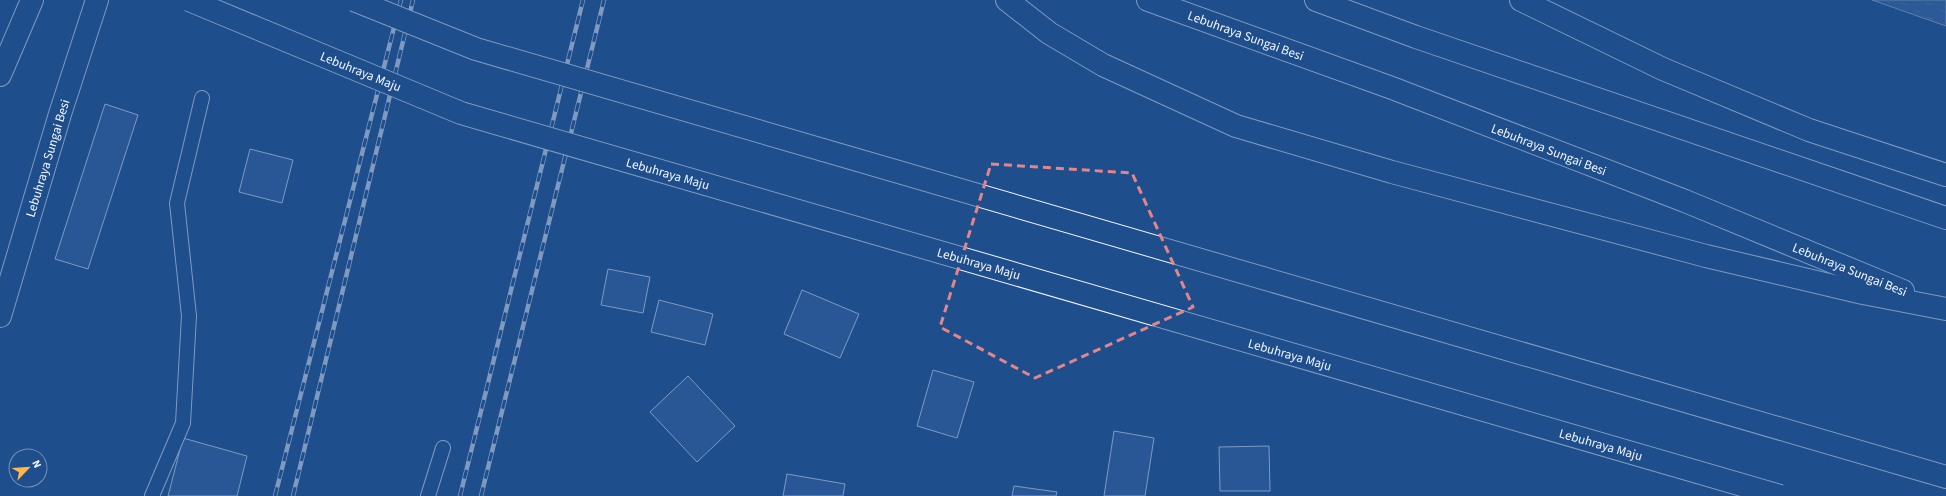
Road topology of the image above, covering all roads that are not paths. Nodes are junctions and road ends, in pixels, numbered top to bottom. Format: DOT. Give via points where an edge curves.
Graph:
graph roads {
  1 [pos="32,0"];
  2 [pos="98,0"];
  3 [pos="189,0"];
  4 [pos="354,0"];
  5 [pos="1007,0"];
  6 [pos="1148,0"];
  7 [pos="1316,0"];
  8 [pos="1521,0"];
  9 [pos="0,75"];
  10 [pos="202,98"];
  11 [pos="1946,175"];
  12 [pos="1946,218"];
  13 [pos="1946,309"];
  14 [pos="0,316"];
  15 [pos="443,448"];
  16 [pos="1946,477"];
  17 [pos="152,496"];
  18 [pos="428,496"];
  19 [pos="1780,496"];
  1 -- 9 [label="highway"];
  2 -- 14 [label="highway, Lebuhraya Sungai Besi" via="60,114"];
  3 -- 19 [label="highway, Lebuhraya Maju, bridge" via="462,113"];
  4 -- 16 [label="highway, bridge" via="476,49"];
  5 -- 13 [label="highway" via="1049,33 1103,65 1236,126 1392,172 1706,256 1863,293"];
  6 -- 13 [label="highway, Lebuhraya Sungai Besi" via="1392,88 1685,201"];
  7 -- 12 [label="highway" via="1416,37"];
  8 -- 11 [label="highway" via="1663,69 1809,130"];
  10 -- 17 [label="lane" via="177,203 188,316 183,423"];
  15 -- 18 [label="lane"];
}
